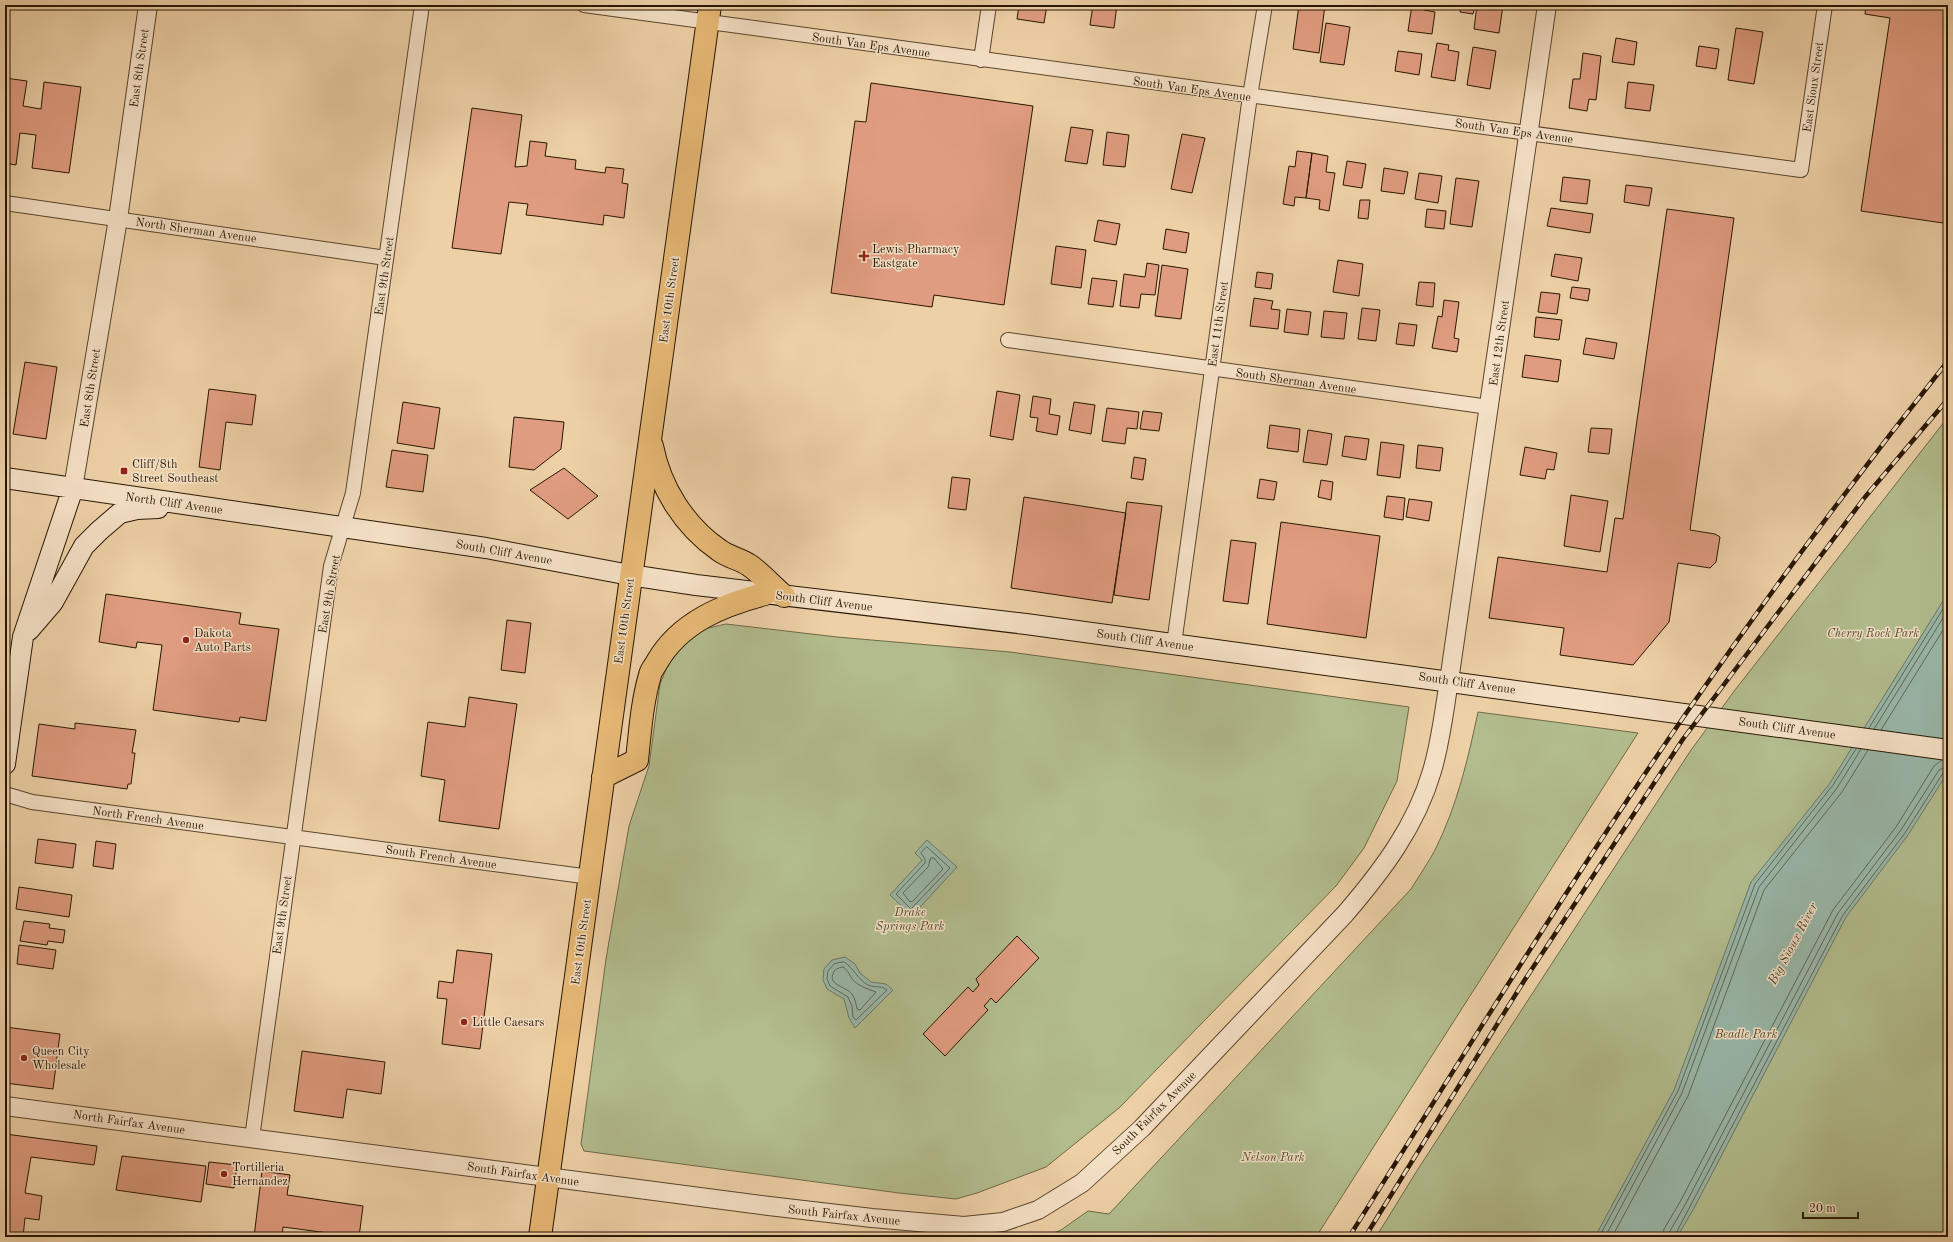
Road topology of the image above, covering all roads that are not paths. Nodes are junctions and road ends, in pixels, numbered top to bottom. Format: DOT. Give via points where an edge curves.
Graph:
graph roads {
  1 [pos="148,5"];
  2 [pos="422,5"];
  3 [pos="584,5"];
  4 [pos="989,5"];
  5 [pos="1265,5"];
  6 [pos="1547,5"];
  7 [pos="1825,5"];
  8 [pos="709,14"];
  9 [pos="981,60"];
  10 [pos="1250,96"];
  11 [pos="1530,133"];
  12 [pos="1801,170"];
  13 [pos="5,203"];
  14 [pos="118,219"];
  15 [pos="386,258"];
  16 [pos="1008,340"];
  17 [pos="1212,369"];
  18 [pos="1489,407"];
  19 [pos="650,435"];
  20 [pos="5,478"];
  21 [pos="73,488"];
  22 [pos="198,506"];
  23 [pos="344,527"];
  24 [pos="630,575"];
  25 [pos="774,595"];
  26 [pos="23,637"];
  27 [pos="1174,644"];
  28 [pos="1449,681"];
  29 [pos="1948,750"];
  30 [pos="5,764"];
  31 [pos="603,777"];
  32 [pos="5,794"];
  33 [pos="292,838"];
  34 [pos="590,877"];
  35 [pos="5,1106"];
  36 [pos="252,1138"];
  37 [pos="549,1177"];
  38 [pos="540,1237"];
  1 -- 14 [label="street, East 8th Street"];
  2 -- 15 [label="street, East 9th Street"];
  3 -- 8 [label="street, South Van Eps Avenue"];
  4 -- 9 [label="street"];
  5 -- 10 [label="street, East 11th Street"];
  6 -- 11 [label="street, East 12th Street"];
  7 -- 12 [label="street, East Sioux Street"];
  8 -- 9 [label="street, South Van Eps Avenue"];
  8 -- 19 [label="main road, East 10th Street"];
  9 -- 10 [label="street, South Van Eps Avenue"];
  10 -- 11 [label="street, South Van Eps Avenue"];
  10 -- 17 [label="street, East 11th Street"];
  11 -- 12 [label="street, South Van Eps Avenue"];
  11 -- 18 [label="street, East 12th Street"];
  13 -- 14 [label="street, North Sherman Avenue"];
  14 -- 15 [label="street, North Sherman Avenue"];
  14 -- 21 [label="street, East 8th Street"];
  15 -- 23 [label="street, East 9th Street" via="353,493"];
  16 -- 17 [label="street, South Sherman Avenue"];
  17 -- 18 [label="street, South Sherman Avenue"];
  17 -- 27 [label="street, East 11th Street"];
  18 -- 28 [label="street, East 12th Street"];
  19 -- 24 [label="main road, East 10th Street"];
  19 -- 25 [label="main road" via="663,484 694,529 719,550 749,565"];
  20 -- 21 [label="main road, North Cliff Avenue"];
  21 -- 22 [label="main road, North Cliff Avenue"];
  21 -- 26 [label="main road, East 8th Street"];
  22 -- 23 [label="main road, North Cliff Avenue"];
  22 -- 26 [label="main road" via="137,509 120,513 84,546 53,602"];
  23 -- 24 [label="main road, South Cliff Avenue" via="486,548"];
  23 -- 33 [label="street, East 9th Street" via="331,566"];
  24 -- 25 [label="main road, South Cliff Avenue"];
  24 -- 31 [label="main road, East 10th Street"];
  25 -- 27 [label="main road, South Cliff Avenue"];
  25 -- 31 [label="main road" via="736,602 710,614 679,634 662,654 650,674 637,760"];
  26 -- 30 [label="main road, East 8th Street"];
  27 -- 28 [label="main road, South Cliff Avenue"];
  28 -- 29 [label="main road, South Cliff Avenue"];
  28 -- 37 [label="street, South Fairfax Avenue" via="1440,740 1421,802 1407,831 1370,886 1142,1128 1082,1182 1038,1210 1004,1222 964,1226 867,1218"];
  31 -- 34 [label="main road, East 10th Street"];
  32 -- 33 [label="street, North French Avenue" via="32,802"];
  33 -- 34 [label="street, South French Avenue"];
  33 -- 36 [label="street, East 9th Street"];
  34 -- 37 [label="main road, East 10th Street"];
  35 -- 36 [label="street, North Fairfax Avenue"];
  36 -- 37 [label="street, South Fairfax Avenue"];
  37 -- 38 [label="main road, East 10th Street"];
}
